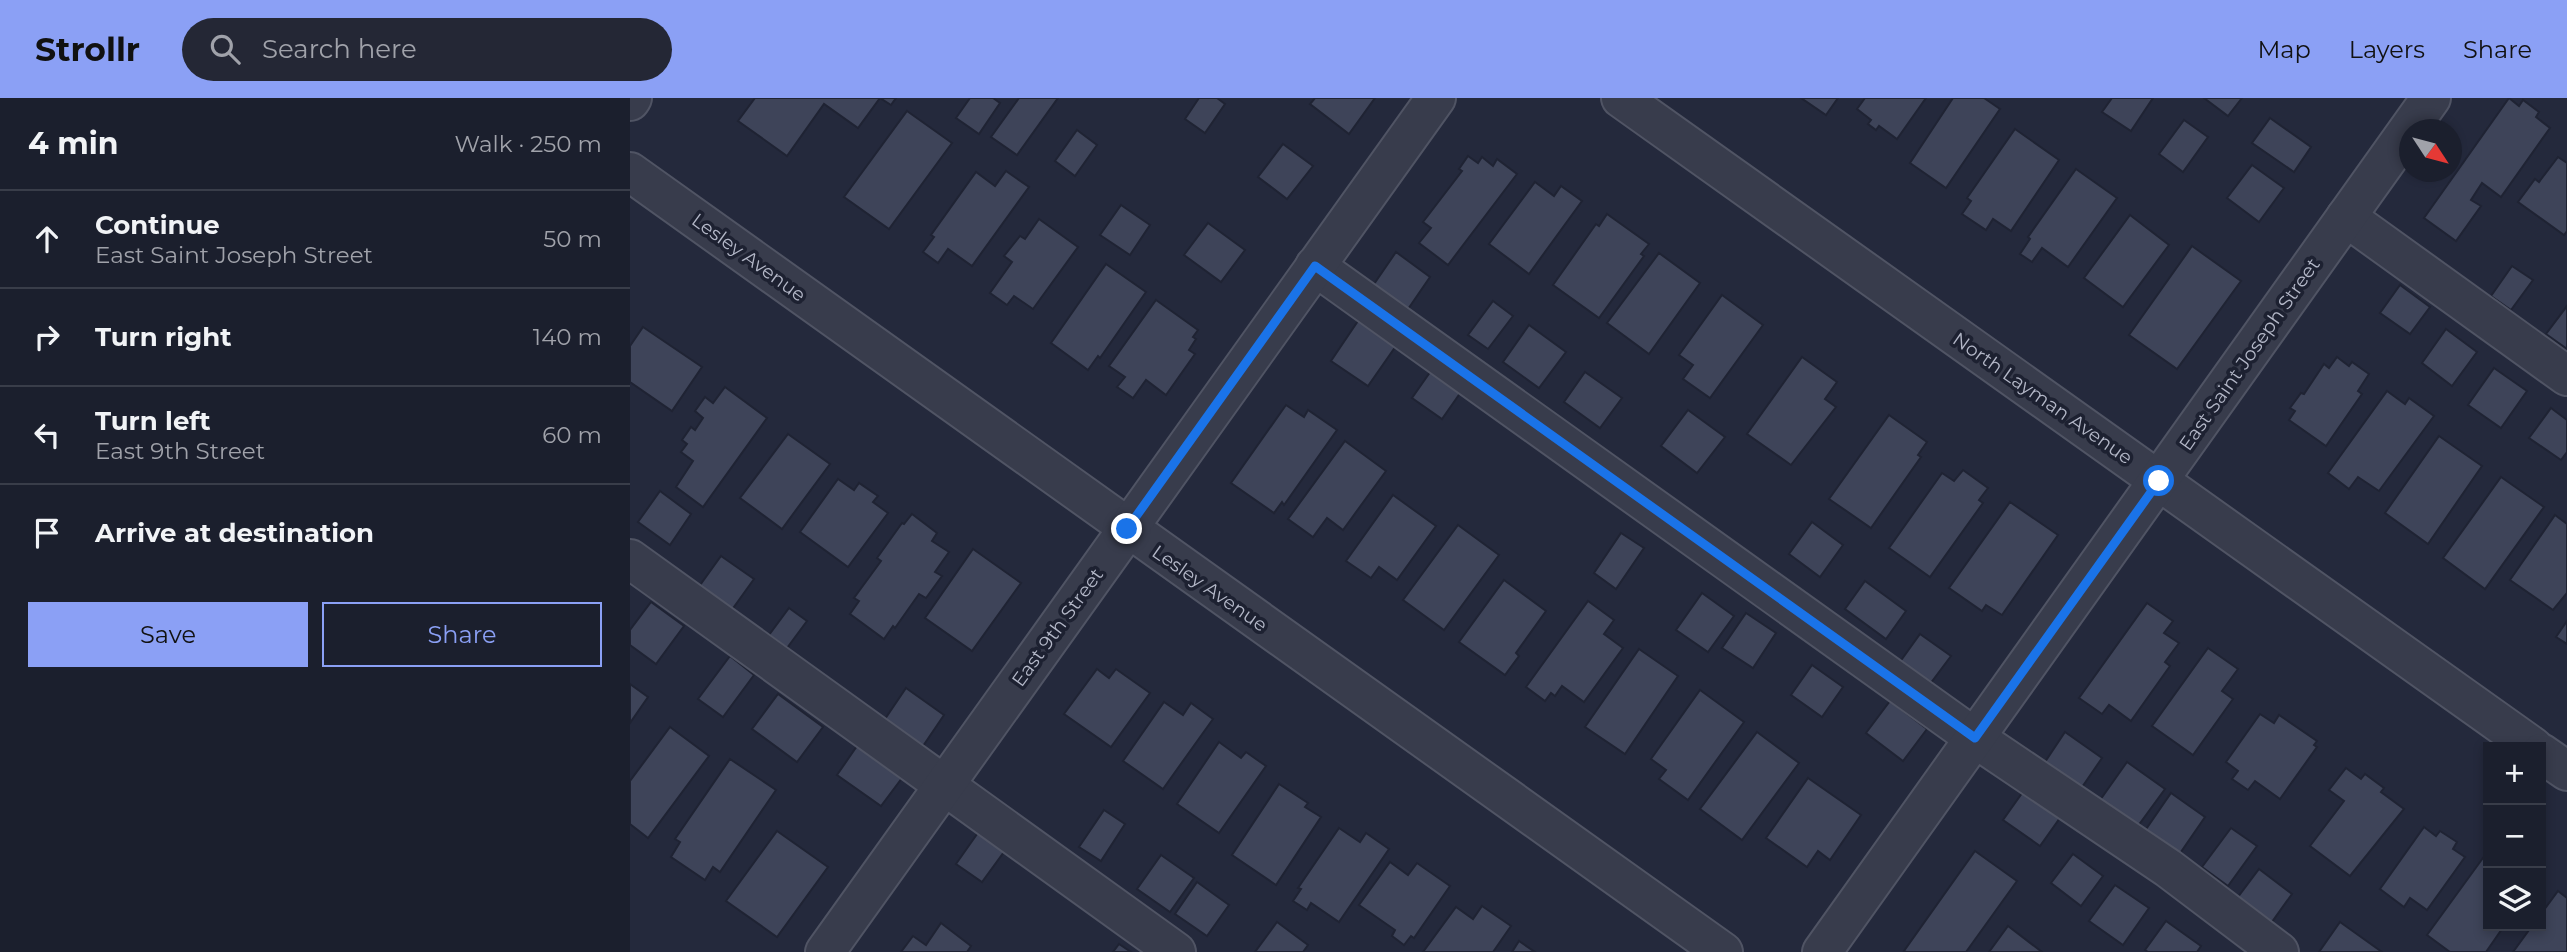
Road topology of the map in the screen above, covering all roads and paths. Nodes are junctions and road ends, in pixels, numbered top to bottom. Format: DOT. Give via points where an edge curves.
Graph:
graph roads {
  1 [pos="1436,98"];
  2 [pos="1621,98"];
  3 [pos="2431,98"];
  4 [pos="630,172"];
  5 [pos="2346,217"];
  6 [pos="1315,266"];
  7 [pos="2567,376"];
  8 [pos="2159,481"];
  9 [pos="1127,529"];
  10 [pos="630,559"];
  11 [pos="1975,738"];
  12 [pos="2526,742"];
  13 [pos="2546,756"];
  14 [pos="2567,771"];
  15 [pos="944,786"];
  16 [pos="825,952"];
  17 [pos="1176,952"];
  18 [pos="1723,952"];
  19 [pos="1822,952"];
  20 [pos="2279,952"];
  1 -- 6 [label="street, East 9th Street"];
  2 -- 8 [label="street, North Layman Avenue"];
  3 -- 5 [label="street, East Saint Joseph Street"];
  4 -- 9 [label="street, Lesley Avenue"];
  5 -- 7 [label="street"];
  5 -- 8 [label="street, East Saint Joseph Street"];
  6 -- 9 [label="street, East 9th Street"];
  6 -- 11 [label="street"];
  8 -- 11 [label="street, East Saint Joseph Street"];
  8 -- 12 [label="street, North Layman Avenue"];
  9 -- 15 [label="street, East 9th Street"];
  9 -- 18 [label="street, Lesley Avenue"];
  10 -- 15 [label="street"];
  11 -- 19 [label="street, East Saint Joseph Street"];
  11 -- 20 [label="street" via="2168,868"];
  13 -- 14 [label="street"];
  15 -- 16 [label="street, East 9th Street"];
  15 -- 17 [label="street"];
}
